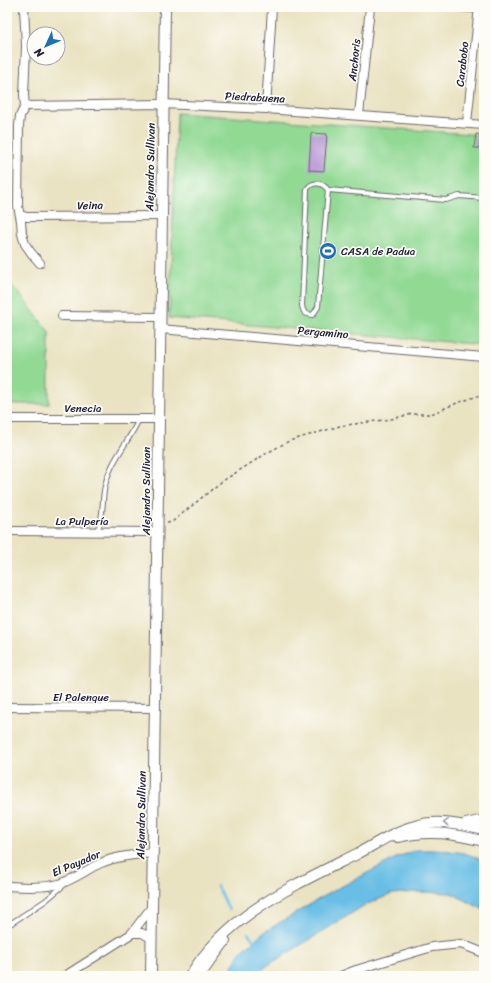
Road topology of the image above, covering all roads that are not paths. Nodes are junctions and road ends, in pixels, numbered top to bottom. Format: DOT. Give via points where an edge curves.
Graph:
graph roads {
  1 [pos="24,7"];
  2 [pos="165,7"];
  3 [pos="272,7"];
  4 [pos="370,7"];
  5 [pos="459,7"];
  6 [pos="481,8"];
  7 [pos="163,104"];
  8 [pos="25,106"];
  9 [pos="266,109"];
  10 [pos="359,115"];
  11 [pos="467,123"];
  12 [pos="484,125"];
  13 [pos="328,190"];
  14 [pos="484,198"];
  15 [pos="20,215"];
  16 [pos="161,216"];
  17 [pos="40,263"];
  18 [pos="62,316"];
  19 [pos="161,317"];
  20 [pos="160,329"];
  21 [pos="484,357"];
  22 [pos="7,419"];
  23 [pos="139,419"];
  24 [pos="158,419"];
  25 [pos="158,529"];
  26 [pos="7,531"];
  27 [pos="96,532"];
  28 [pos="7,707"];
  29 [pos="156,708"];
  30 [pos="484,820"];
  31 [pos="461,824"];
  32 [pos="484,830"];
  33 [pos="379,842"];
  34 [pos="484,842"];
  35 [pos="153,853"];
  36 [pos="69,880"];
  37 [pos="7,886"];
  38 [pos="151,908"];
  39 [pos="245,916"];
  40 [pos="7,926"];
  41 [pos="132,933"];
  42 [pos="151,938"];
  43 [pos="484,953"];
  44 [pos="152,975"];
  45 [pos="65,976"];
  46 [pos="190,976"];
  47 [pos="199,976"];
  48 [pos="341,976"];
  1 -- 8 [label="street"];
  2 -- 7 [label="street, Alejandro Sullivan"];
  3 -- 9 [label="street"];
  4 -- 10 [label="street, Anchoris"];
  5 -- 6 [label="street"];
  6 -- 11 [label="street, Carabobo"];
  7 -- 8 [label="street, Piedrabuena"];
  7 -- 9 [label="street, Piedrabuena"];
  7 -- 16 [label="street, Alejandro Sullivan"];
  8 -- 15 [label="street" via="19,126"];
  9 -- 10 [label="street, Piedrabuena"];
  10 -- 11 [label="street, Piedrabuena"];
  11 -- 12 [label="street, Piedrabuena"];
  13 -- 13 [label="lane" via="325,186 313,183 308,189 302,305 306,314 313,314 318,307"];
  13 -- 14 [label="lane" via="446,200 460,196"];
  15 -- 16 [label="street, Veina"];
  15 -- 17 [label="street" via="25,244"];
  16 -- 19 [label="street, Alejandro Sullivan"];
  18 -- 19 [label="street"];
  19 -- 20 [label="street, Alejandro Sullivan"];
  20 -- 21 [label="street, Pergamino"];
  20 -- 24 [label="street, Alejandro Sullivan"];
  22 -- 23 [label="street, Venecia"];
  23 -- 24 [label="street, Venecia"];
  23 -- 27 [label="lane" via="110,469 104,488 101,521"];
  24 -- 25 [label="street, Alejandro Sullivan"];
  25 -- 27 [label="street, La Pulpería"];
  25 -- 29 [label="street, Alejandro Sullivan"];
  26 -- 27 [label="street, La Pulpería"];
  28 -- 29 [label="street, El Palenque"];
  29 -- 35 [label="street, Alejandro Sullivan"];
  30 -- 31 [label="street"];
  31 -- 32 [label="street"];
  31 -- 33 [label="street, one-way" via="415,826"];
  33 -- 34 [label="street" via="429,832 453,834"];
  33 -- 39 [label="street" via="286,890"];
  35 -- 36 [label="street, El Payador" via="132,855 102,863"];
  35 -- 38 [label="street, Alejandro Sullivan"];
  36 -- 37 [label="street, El Payador" via="43,887"];
  36 -- 40 [label="lane" via="45,901"];
  38 -- 41 [label="street"];
  38 -- 42 [label="street, Alejandro Sullivan"];
  39 -- 46 [label="street" via="208,949"];
  39 -- 47 [label="street"];
  41 -- 42 [label="street" via="142,933"];
  41 -- 45 [label="street"];
  42 -- 44 [label="street, Alejandro Sullivan"];
  43 -- 48 [label="street" via="461,944 432,947"];
}
